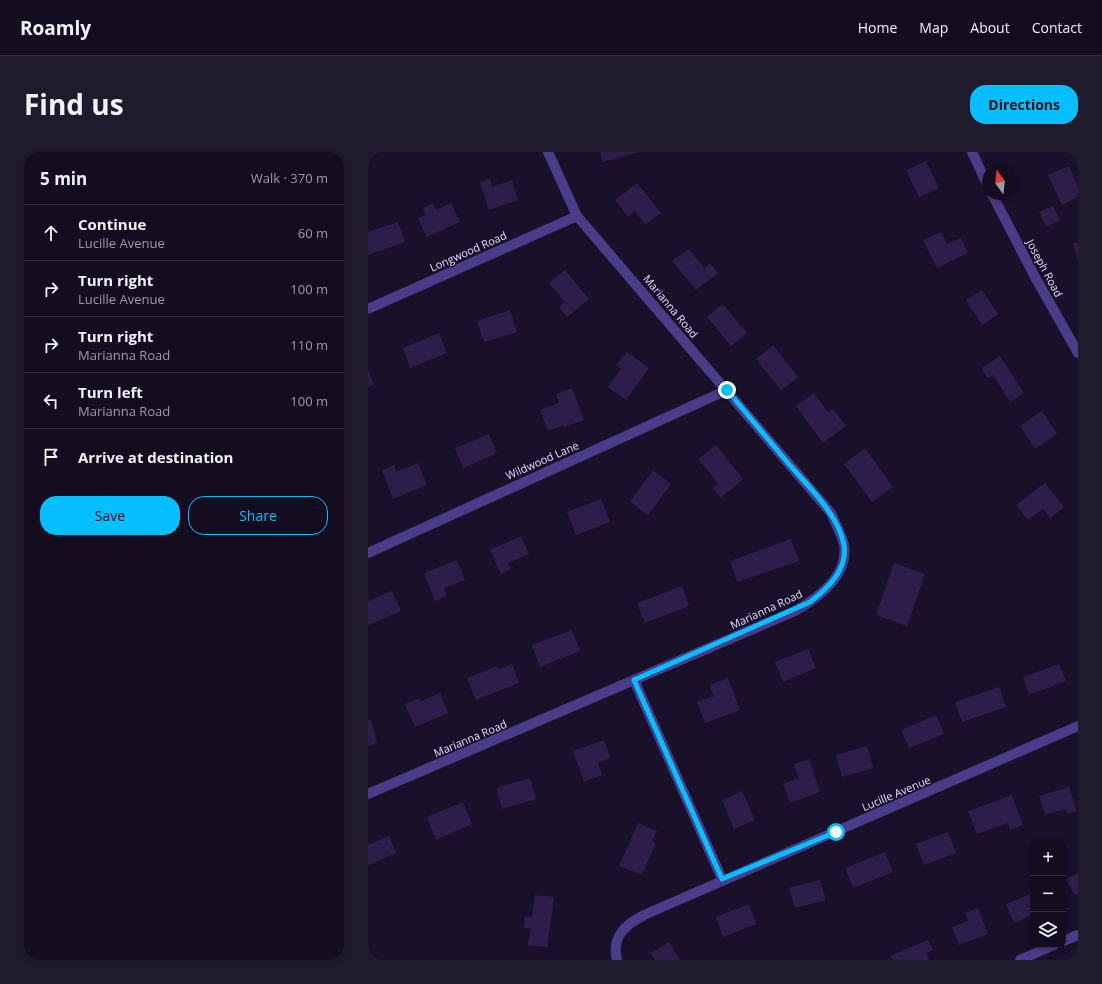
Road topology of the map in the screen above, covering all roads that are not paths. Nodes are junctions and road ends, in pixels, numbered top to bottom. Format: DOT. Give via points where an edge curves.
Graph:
graph roads {
  1 [pos="548,152"];
  2 [pos="972,152"];
  3 [pos="982,173"];
  4 [pos="995,200"];
  5 [pos="578,216"];
  6 [pos="368,309"];
  7 [pos="1078,353"];
  8 [pos="727,390"];
  9 [pos="368,552"];
  10 [pos="634,680"];
  11 [pos="1078,726"];
  12 [pos="368,794"];
  13 [pos="722,879"];
  14 [pos="1078,935"];
  15 [pos="1066,940"];
  16 [pos="1047,948"];
  17 [pos="617,960"];
  18 [pos="1020,960"];
  1 -- 5 [label="street, Marianna Road"];
  2 -- 3 [label="street"];
  4 -- 7 [label="street, Joseph Road"];
  5 -- 6 [label="street, Longwood Road"];
  5 -- 8 [label="street, Marianna Road"];
  8 -- 9 [label="street, Wildwood Lane"];
  8 -- 10 [label="street, Marianna Road" via="831,513 844,545 842,563 835,579 824,592 810,602"];
  10 -- 12 [label="street, Marianna Road"];
  10 -- 13 [label="street"];
  11 -- 13 [label="street, Lucille Avenue"];
  13 -- 17 [label="street, Lucille Avenue" via="630,923 616,940"];
  14 -- 15 [label="street"];
  16 -- 18 [label="street"];
}
